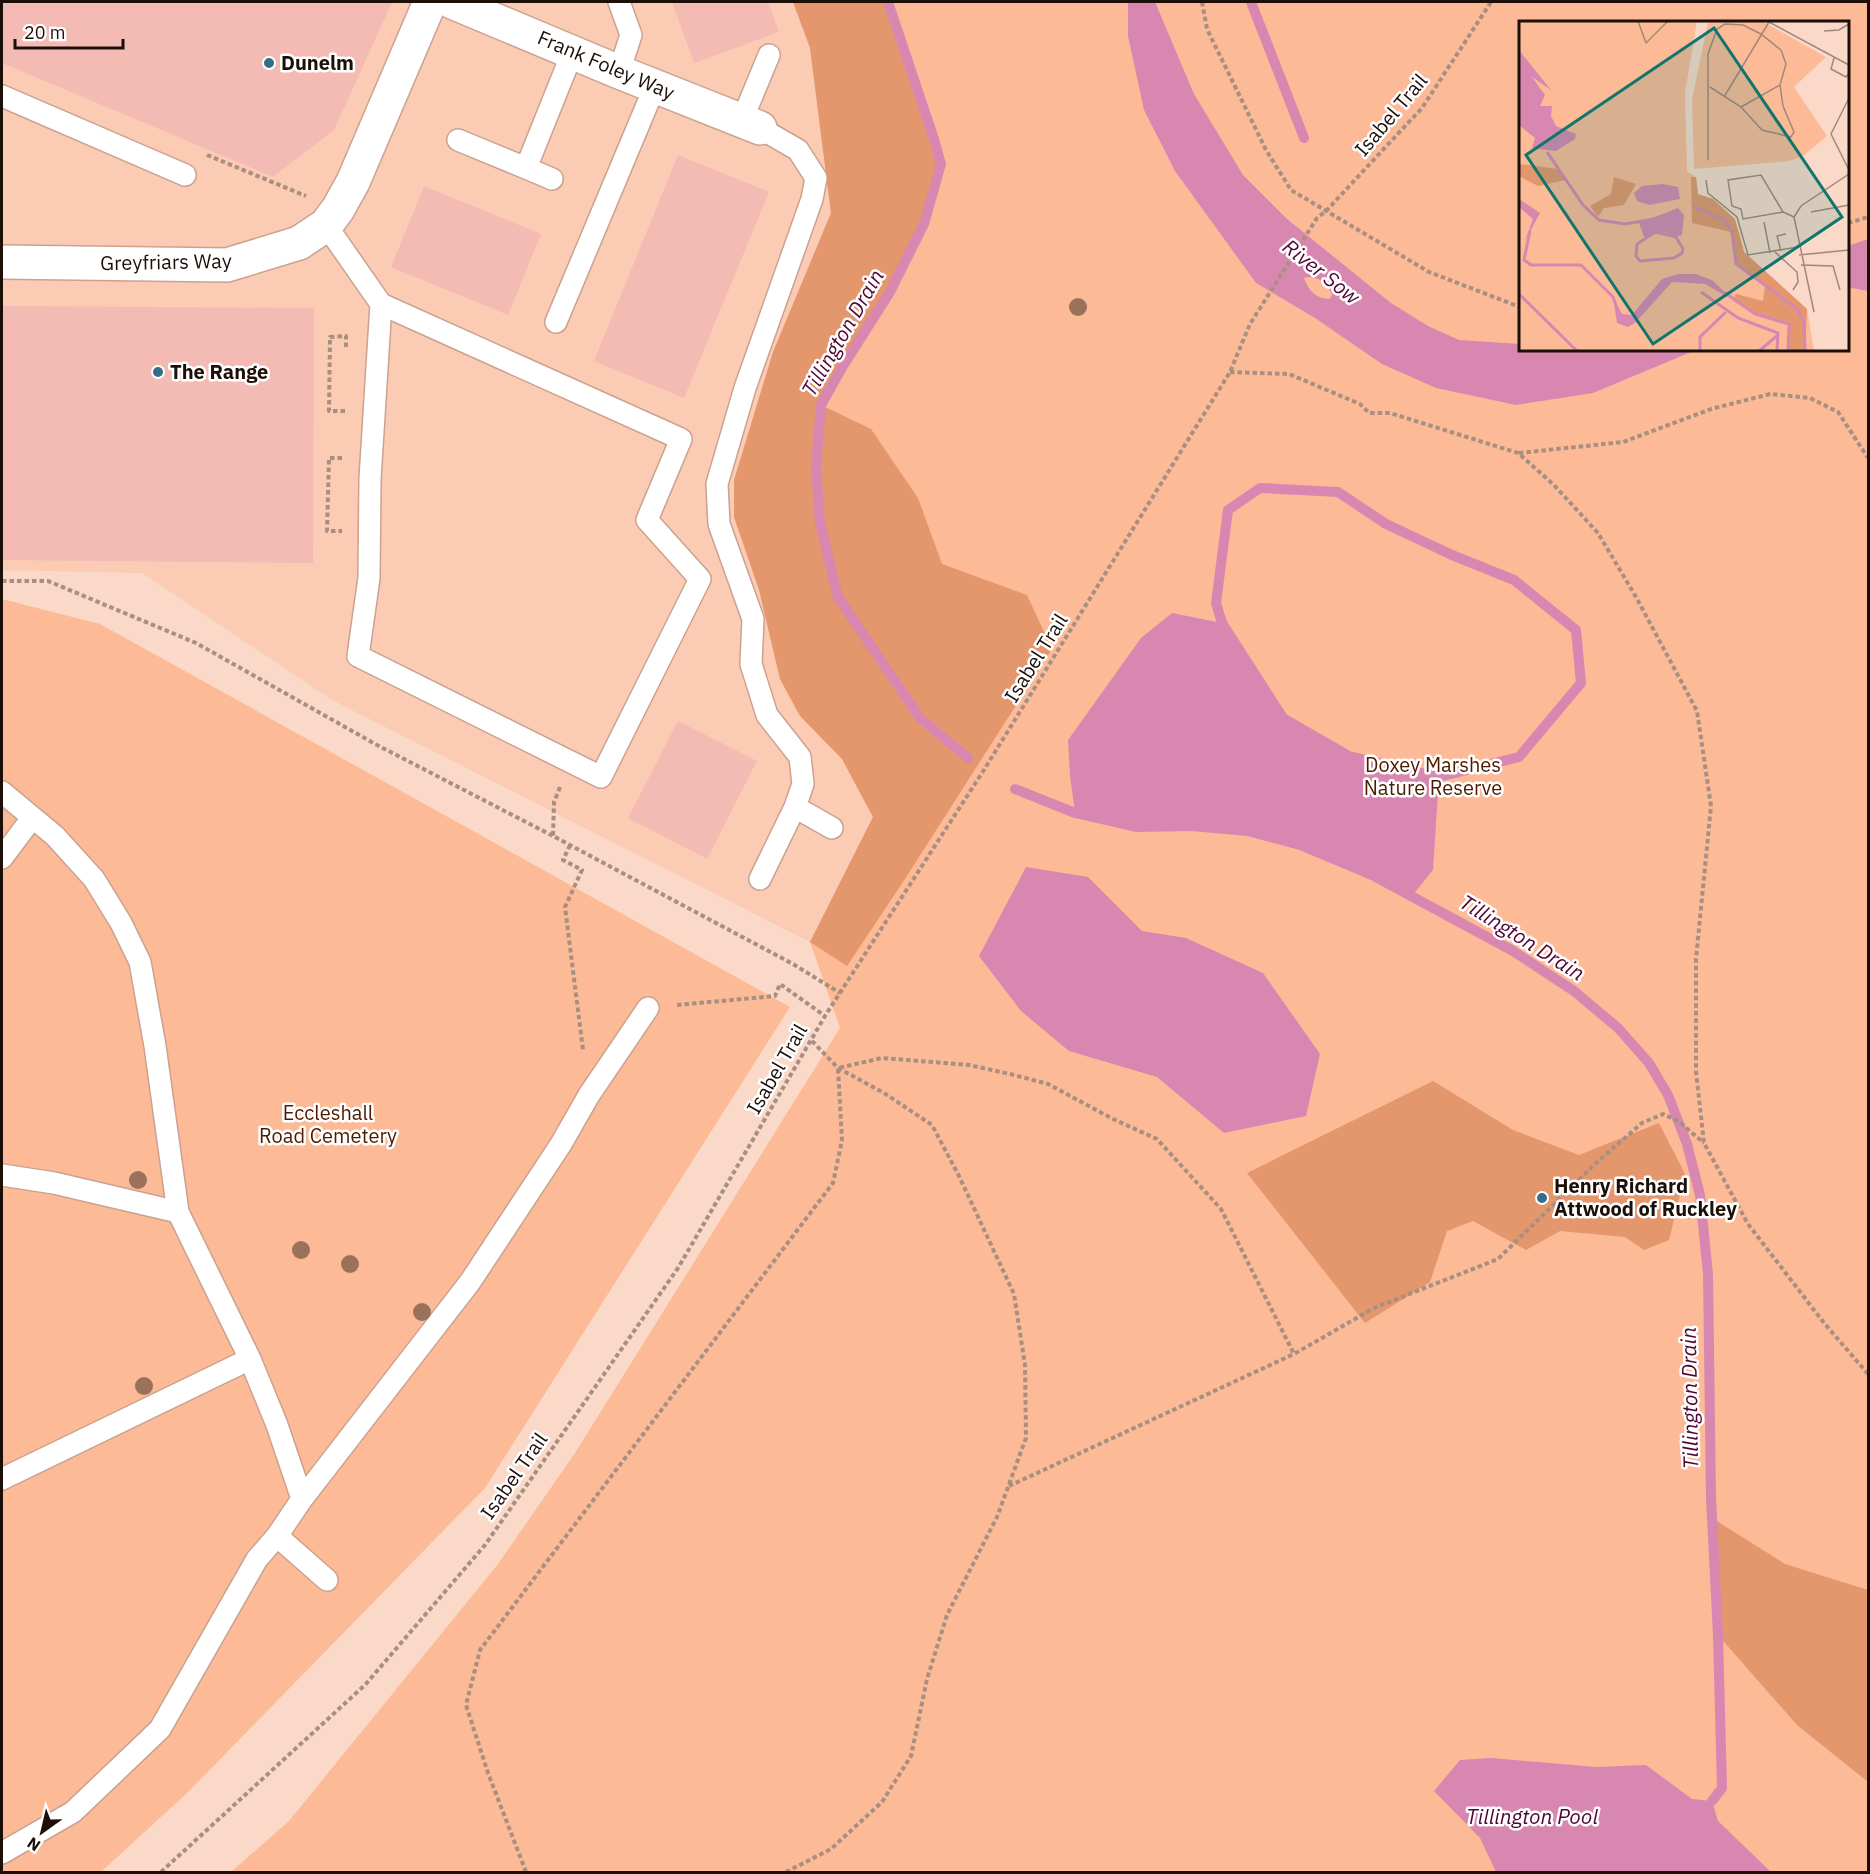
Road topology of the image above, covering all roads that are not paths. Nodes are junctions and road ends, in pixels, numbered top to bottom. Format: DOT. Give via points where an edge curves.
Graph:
graph roads {
  1 [pos="430,2"];
  2 [pos="452,2"];
  3 [pos="619,2"];
  4 [pos="573,51"];
  5 [pos="769,55"];
  6 [pos="619,72"];
  7 [pos="655,86"];
  8 [pos="2,96"];
  9 [pos="751,124"];
  10 [pos="458,140"];
  11 [pos="526,168"];
  12 [pos="185,175"];
  13 [pos="552,179"];
  14 [pos="326,225"];
  15 [pos="2,262"];
  16 [pos="381,304"];
  17 [pos="556,322"];
  18 [pos="2,792"];
  19 [pos="795,807"];
  20 [pos="32,818"];
  21 [pos="832,828"];
  22 [pos="2,858"];
  23 [pos="760,879"];
  24 [pos="648,1008"];
  25 [pos="2,1175"];
  26 [pos="178,1212"];
  27 [pos="250,1359"];
  28 [pos="2,1479"];
  29 [pos="302,1499"];
  30 [pos="277,1536"];
  31 [pos="327,1580"];
  32 [pos="2,1853"];
  1 -- 14 [label="street, Greyfriars Way" via="353,182"];
  2 -- 4 [label="street, Frank Foley Way"];
  3 -- 6 [label="lane" via="631,35"];
  4 -- 6 [label="street, Frank Foley Way"];
  4 -- 11 [label="lane"];
  5 -- 9 [label="lane"];
  6 -- 7 [label="street, Frank Foley Way"];
  7 -- 9 [label="street, Frank Foley Way"];
  7 -- 17 [label="lane"];
  8 -- 12 [label="lane"];
  9 -- 19 [label="lane" via="798,150 816,178 717,484 719,524 753,620 751,664 767,716 800,757 803,784"];
  10 -- 11 [label="lane"];
  11 -- 13 [label="lane"];
  14 -- 15 [label="street, Greyfriars Way" via="299,243 227,265"];
  14 -- 16 [label="lane"];
  16 -- 16 [label="lane" via="370,479 369,578 358,656 602,777 700,579 647,520 681,438"];
  18 -- 20 [label="lane"];
  19 -- 21 [label="lane"];
  19 -- 23 [label="lane"];
  20 -- 22 [label="lane"];
  20 -- 26 [label="lane" via="55,836 94,879 140,962"];
  24 -- 29 [label="lane" via="470,1282"];
  25 -- 26 [label="lane"];
  26 -- 27 [label="lane"];
  27 -- 28 [label="lane"];
  27 -- 29 [label="lane"];
  29 -- 30 [label="lane"];
  30 -- 31 [label="lane"];
  30 -- 32 [label="lane" via="257,1559 160,1729 73,1812"];
}
